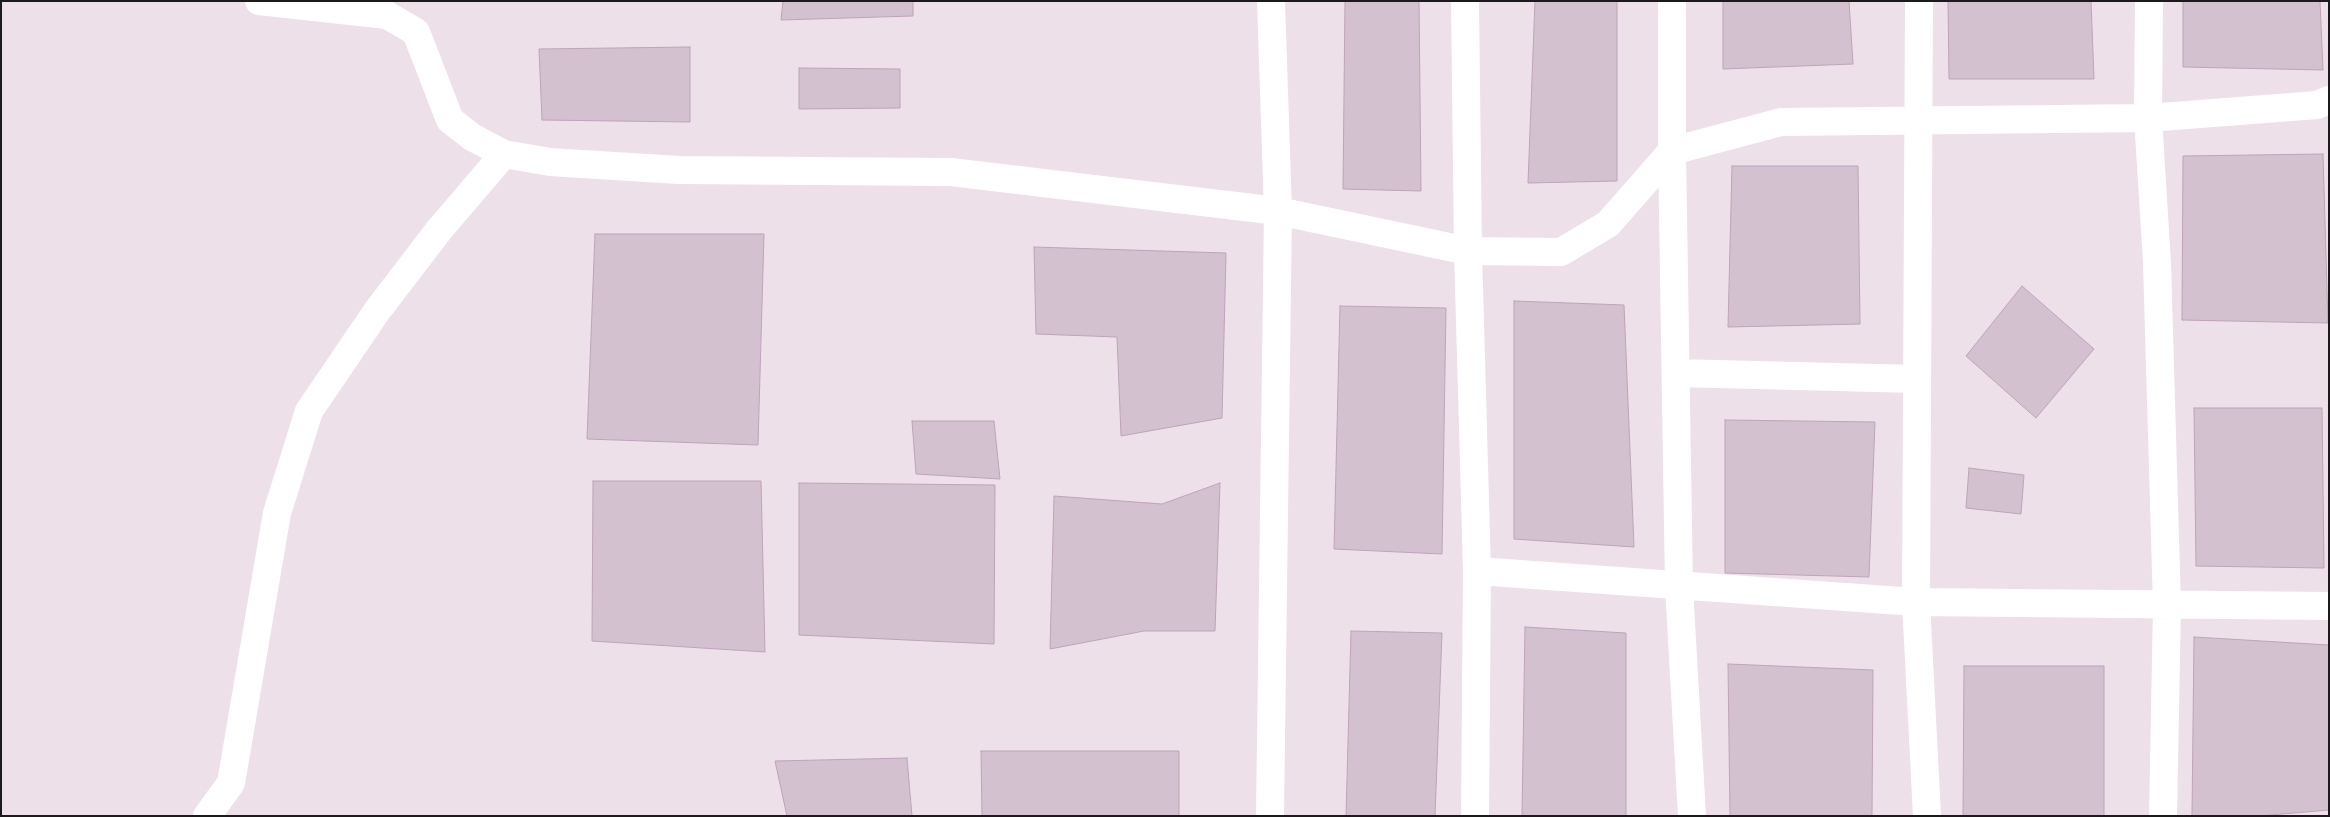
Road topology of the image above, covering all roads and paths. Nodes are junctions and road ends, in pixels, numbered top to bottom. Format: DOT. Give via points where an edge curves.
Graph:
graph roads {
  1 [pos="260,1"];
  2 [pos="1272,1"];
  3 [pos="1465,1"];
  4 [pos="1672,1"];
  5 [pos="1920,1"];
  6 [pos="2150,1"];
  7 [pos="2329,100"];
  8 [pos="2148,118"];
  9 [pos="1918,120"];
  10 [pos="1672,151"];
  11 [pos="504,154"];
  12 [pos="1278,211"];
  13 [pos="1468,250"];
  14 [pos="1676,373"];
  15 [pos="1917,379"];
  16 [pos="1477,570"];
  17 [pos="1679,587"];
  18 [pos="1916,602"];
  19 [pos="2167,606"];
  20 [pos="2329,606"];
  21 [pos="207,816"];
  22 [pos="1270,816"];
  23 [pos="1475,816"];
  24 [pos="1692,816"];
  25 [pos="1928,816"];
  26 [pos="2163,816"];
  1 -- 11 [label="street" via="388,15 416,32 450,120 472,137"];
  2 -- 12 [label="street"];
  3 -- 13 [label="street"];
  4 -- 10 [label="street"];
  5 -- 9 [label="street"];
  6 -- 8 [label="street"];
  7 -- 8 [label="street" via="2317,105"];
  8 -- 9 [label="street"];
  8 -- 19 [label="street" via="2157,263"];
  9 -- 10 [label="street" via="1781,122"];
  9 -- 15 [label="street"];
  10 -- 13 [label="street" via="1608,224 1561,252"];
  10 -- 14 [label="street"];
  11 -- 12 [label="street" via="550,162 679,170 951,172"];
  11 -- 21 [label="street" via="433,237 309,410 277,512 231,784"];
  12 -- 13 [label="street"];
  12 -- 22 [label="street"];
  13 -- 16 [label="street"];
  14 -- 15 [label="street"];
  14 -- 17 [label="street"];
  15 -- 18 [label="street"];
  16 -- 17 [label="street"];
  16 -- 23 [label="street"];
  17 -- 18 [label="street"];
  17 -- 24 [label="street"];
  18 -- 19 [label="street"];
  18 -- 25 [label="street"];
  19 -- 20 [label="street"];
  19 -- 26 [label="street"];
}
